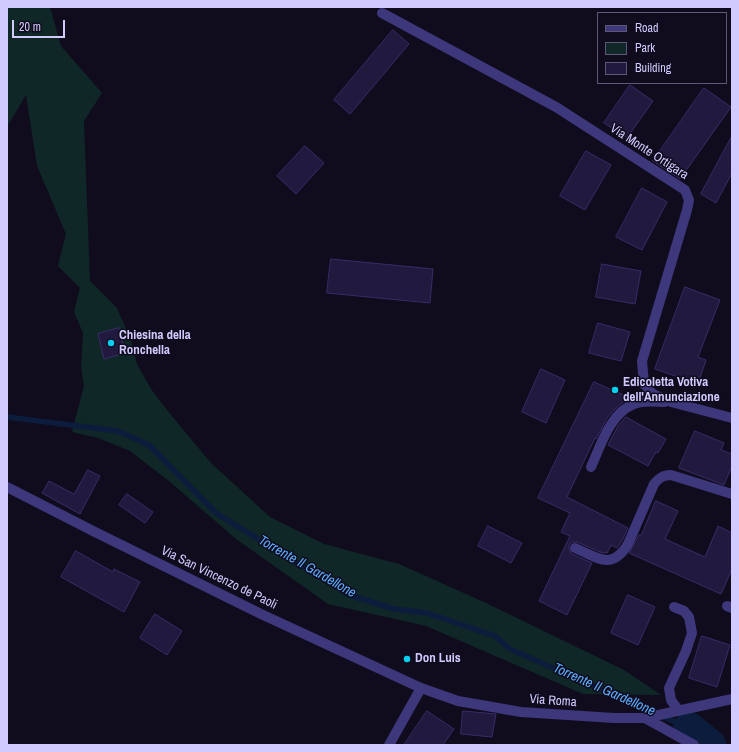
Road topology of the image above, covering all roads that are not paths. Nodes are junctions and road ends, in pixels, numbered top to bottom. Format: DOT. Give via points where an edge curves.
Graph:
graph roads {
  1 [pos="382,13"];
  2 [pos="671,402"];
  3 [pos="732,418"];
  4 [pos="591,467"];
  5 [pos="7,487"];
  6 [pos="732,494"];
  7 [pos="575,548"];
  8 [pos="674,607"];
  9 [pos="421,688"];
  10 [pos="732,699"];
  11 [pos="677,711"];
  12 [pos="645,718"];
  13 [pos="389,745"];
  14 [pos="694,745"];
  1 -- 2 [label="street, Via Monte Ortigara" via="556,107 685,190 689,200 688,210 642,361 644,384 653,394"];
  2 -- 3 [label="street, Via Monte Ortigara"];
  2 -- 4 [label="street" via="641,402 624,409 613,421"];
  5 -- 9 [label="street, Via San Vincenzo de Paoli" via="261,614"];
  6 -- 7 [label="street" via="665,475 658,478 654,484 628,544 618,558 602,560"];
  8 -- 11 [label="street" via="684,611 689,617 692,633 669,688"];
  9 -- 12 [label="street, Via Roma" via="458,701 521,712"];
  9 -- 13 [label="street"];
  10 -- 11 [label="street, Via Roma"];
  11 -- 12 [label="street, Via Roma"];
  12 -- 14 [label="street"];
}
